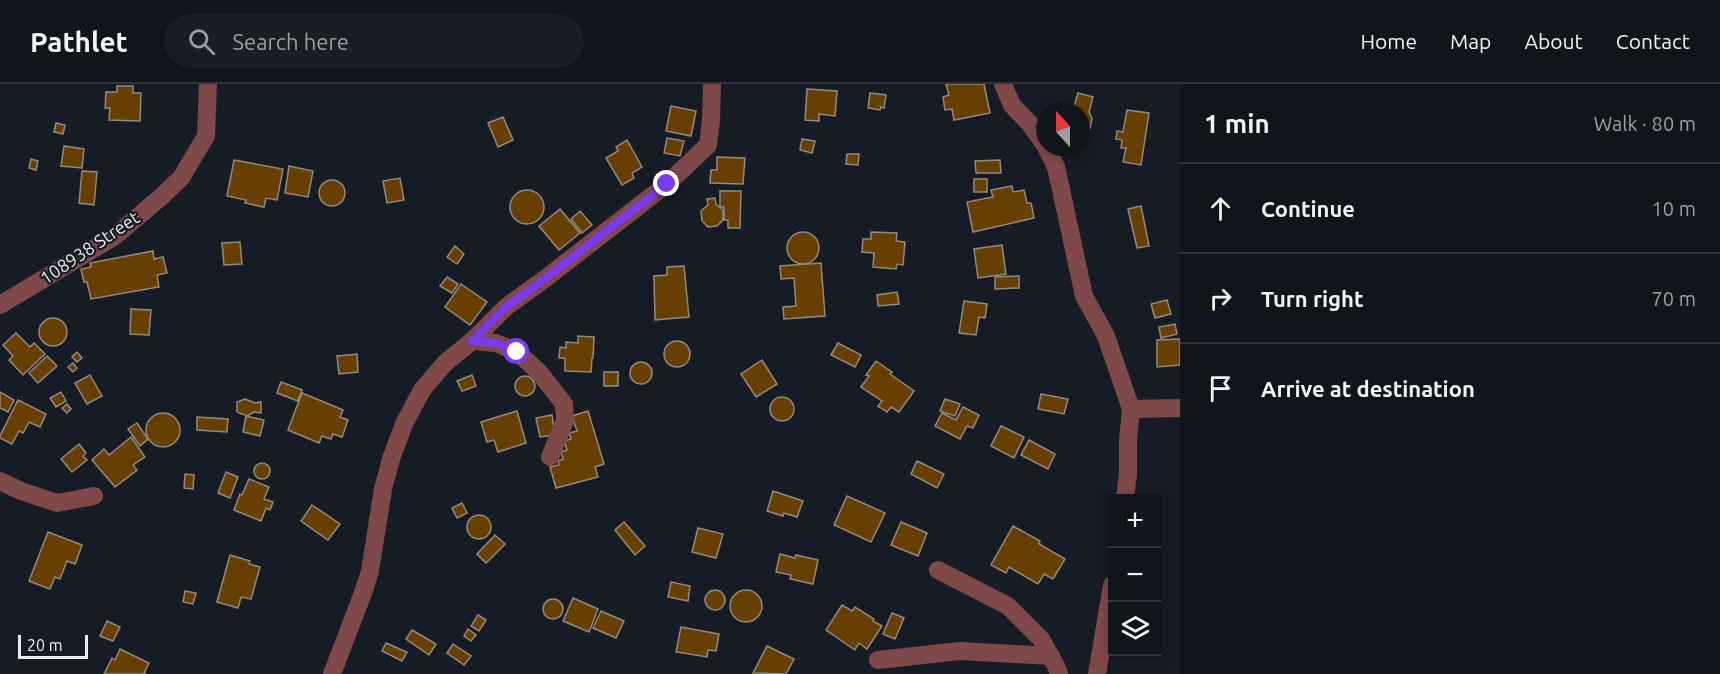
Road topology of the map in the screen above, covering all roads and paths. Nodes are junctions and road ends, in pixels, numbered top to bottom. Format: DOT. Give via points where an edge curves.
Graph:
graph roads {
  1 [pos="208,84"];
  2 [pos="712,84"];
  3 [pos="1003,84"];
  4 [pos="1036,132"];
  5 [pos="1051,156"];
  6 [pos="0,305"];
  7 [pos="472,341"];
  8 [pos="1180,408"];
  9 [pos="1131,409"];
  10 [pos="550,457"];
  11 [pos="0,481"];
  12 [pos="1126,494"];
  13 [pos="94,496"];
  14 [pos="938,570"];
  15 [pos="1110,602"];
  16 [pos="1051,656"];
  17 [pos="878,660"];
  18 [pos="332,674"];
  19 [pos="1059,674"];
  20 [pos="1097,674"];
  1 -- 6 [label="street, 108938 Street" via="206,136 181,178 115,236"];
  2 -- 7 [label="street" via="708,145 667,184 506,307"];
  3 -- 4 [label="street" via="1012,105"];
  5 -- 9 [label="street" via="1074,243 1083,296 1106,336"];
  7 -- 10 [label="street" via="496,343 517,352 564,404 564,421"];
  7 -- 18 [label="street" via="445,363 422,390 404,424 383,489 367,582"];
  8 -- 9 [label="street"];
  9 -- 12 [label="street"];
  11 -- 13 [label="street" via="57,503"];
  14 -- 16 [label="street" via="1008,606 1041,639"];
  15 -- 20 [label="street"];
  16 -- 17 [label="street" via="960,651"];
  16 -- 19 [label="street"];
}
